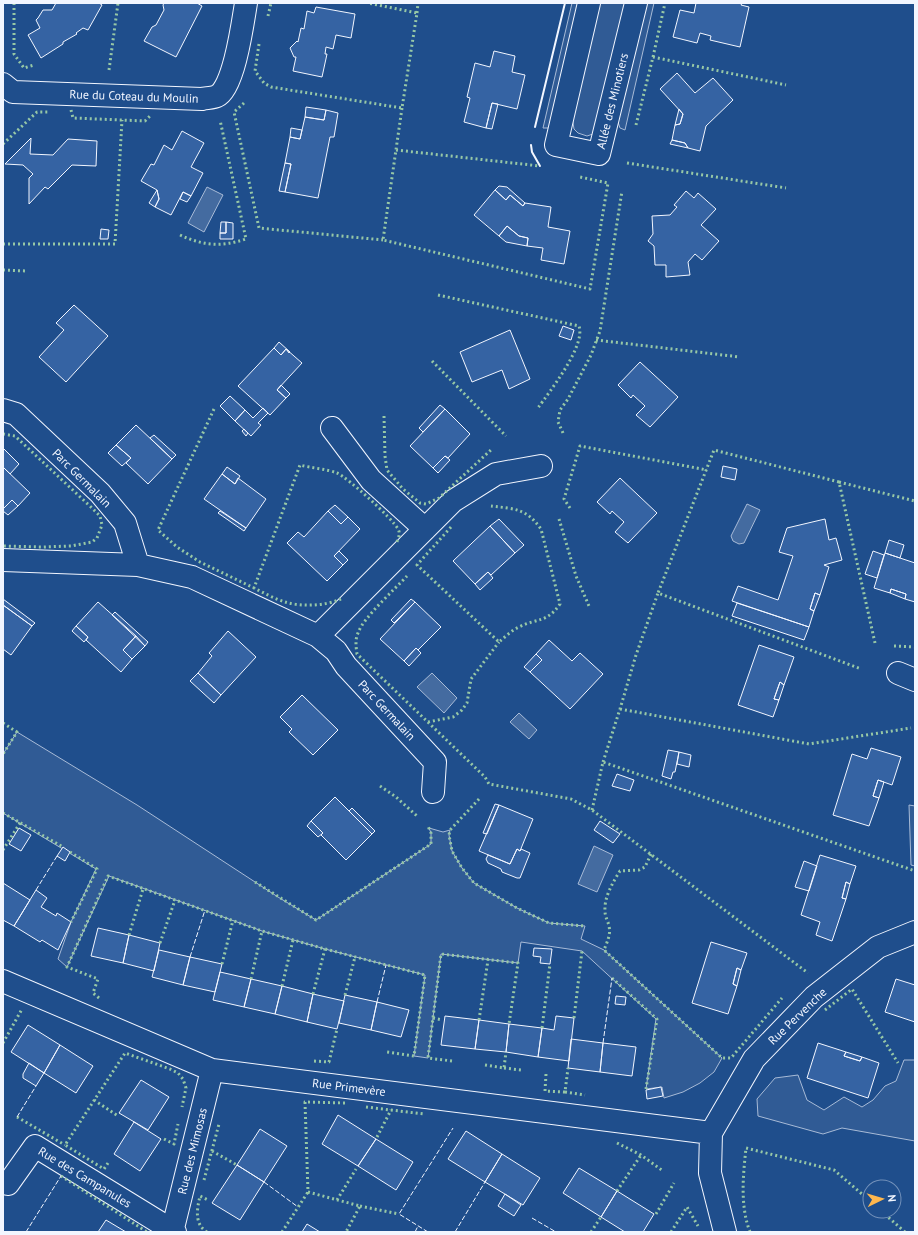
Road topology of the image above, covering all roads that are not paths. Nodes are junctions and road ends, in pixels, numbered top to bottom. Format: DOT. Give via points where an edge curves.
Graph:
graph roads {
  1 [pos="246,3"];
  2 [pos="590,3"];
  3 [pos="636,3"];
  4 [pos="3,84"];
  5 [pos="3,410"];
  6 [pos="332,428"];
  7 [pos="541,466"];
  8 [pos="425,529"];
  9 [pos="3,560"];
  10 [pos="138,565"];
  11 [pos="318,636"];
  12 [pos="433,792"];
  13 [pos="915,932"];
  14 [pos="3,981"];
  15 [pos="212,1070"];
  16 [pos="711,1133"];
  17 [pos="8,1184"];
  18 [pos="173,1232"];
  19 [pos="725,1232"];
  1 -- 4 [label="street, Rue du Coteau du Moulin" via="235,64 226,87 218,96 202,99 13,92"];
  2 -- 3 [label="street, Allée des Minotiers" via="556,145 599,154"];
  5 -- 10 [label="street, Parc Germalain" via="16,414 100,493 125,522"];
  6 -- 8 [label="street" via="371,480"];
  7 -- 8 [label="street" via="496,474 453,501"];
  8 -- 11 [label="street"];
  9 -- 10 [label="street, Parc Germalain"];
  10 -- 11 [label="street, Parc Germalain" via="192,577"];
  11 -- 12 [label="street, Parc Germalain" via="336,651 346,666 435,762"];
  13 -- 16 [label="street, Rue Pervenche" via="878,947 814,997 754,1059"];
  14 -- 15 [label="street, Rue Primevère"];
  15 -- 16 [label="street, Rue Primevère"];
  15 -- 18 [label="street, Rue des Mimosas"];
  16 -- 19 [label="street" via="710,1173"];
  17 -- 18 [label="street, Rue des Campanules" via="35,1146"];
}
